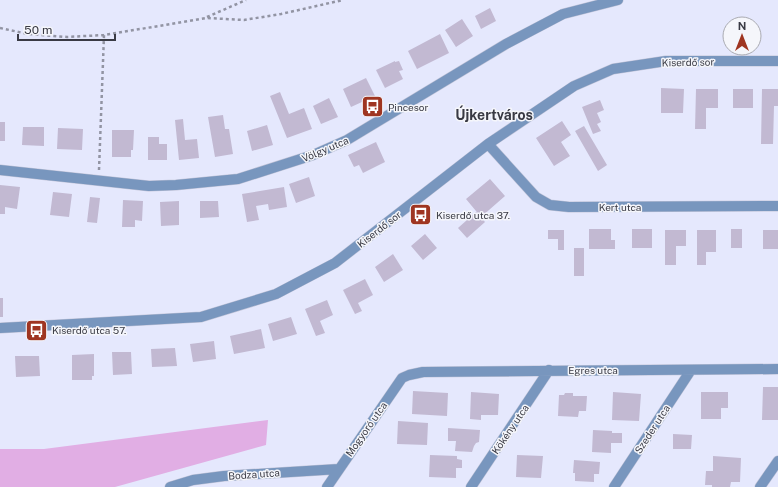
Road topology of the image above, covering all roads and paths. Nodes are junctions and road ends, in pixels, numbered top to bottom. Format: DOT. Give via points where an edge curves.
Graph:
graph roads {
  1 [pos="246,0"];
  2 [pos="343,0"];
  3 [pos="618,0"];
  4 [pos="207,18"];
  5 [pos="0,28"];
  6 [pos="104,35"];
  7 [pos="778,61"];
  8 [pos="488,144"];
  9 [pos="0,170"];
  10 [pos="99,181"];
  11 [pos="778,206"];
  12 [pos="0,328"];
  13 [pos="778,369"];
  14 [pos="548,370"];
  15 [pos="691,370"];
  16 [pos="409,375"];
  17 [pos="778,461"];
  18 [pos="339,469"];
  19 [pos="191,483"];
  20 [pos="170,487"];
  21 [pos="327,487"];
  22 [pos="471,487"];
  23 [pos="614,487"];
  24 [pos="760,487"];
  1 -- 4 [label="path"];
  2 -- 4 [label="path" via="244,20"];
  3 -- 10 [label="street, Völgy utca" via="563,14 506,44 347,140 313,155 238,179 149,186"];
  4 -- 6 [label="path"];
  5 -- 6 [label="path" via="28,34 67,37"];
  6 -- 10 [label="path"];
  7 -- 8 [label="street, Kiserdő sor" via="666,61 613,70 574,86"];
  8 -- 11 [label="street, Kert utca" via="536,197 550,205"];
  8 -- 12 [label="street, Kiserdő sor" via="335,263 276,294 201,317"];
  9 -- 10 [label="street, Völgy utca"];
  13 -- 15 [label="street, Egres utca"];
  14 -- 15 [label="street, Egres utca"];
  14 -- 16 [label="street, Egres utca" via="423,372"];
  14 -- 22 [label="street, Kökény utca"];
  15 -- 23 [label="street, Szeder utca"];
  16 -- 18 [label="street, Mogyoró utca" via="402,378"];
  17 -- 24 [label="street"];
  18 -- 19 [label="street, Bodza utca" via="224,476"];
  18 -- 21 [label="street, Mogyoró utca"];
  19 -- 20 [label="street, Bodza utca"];
}
